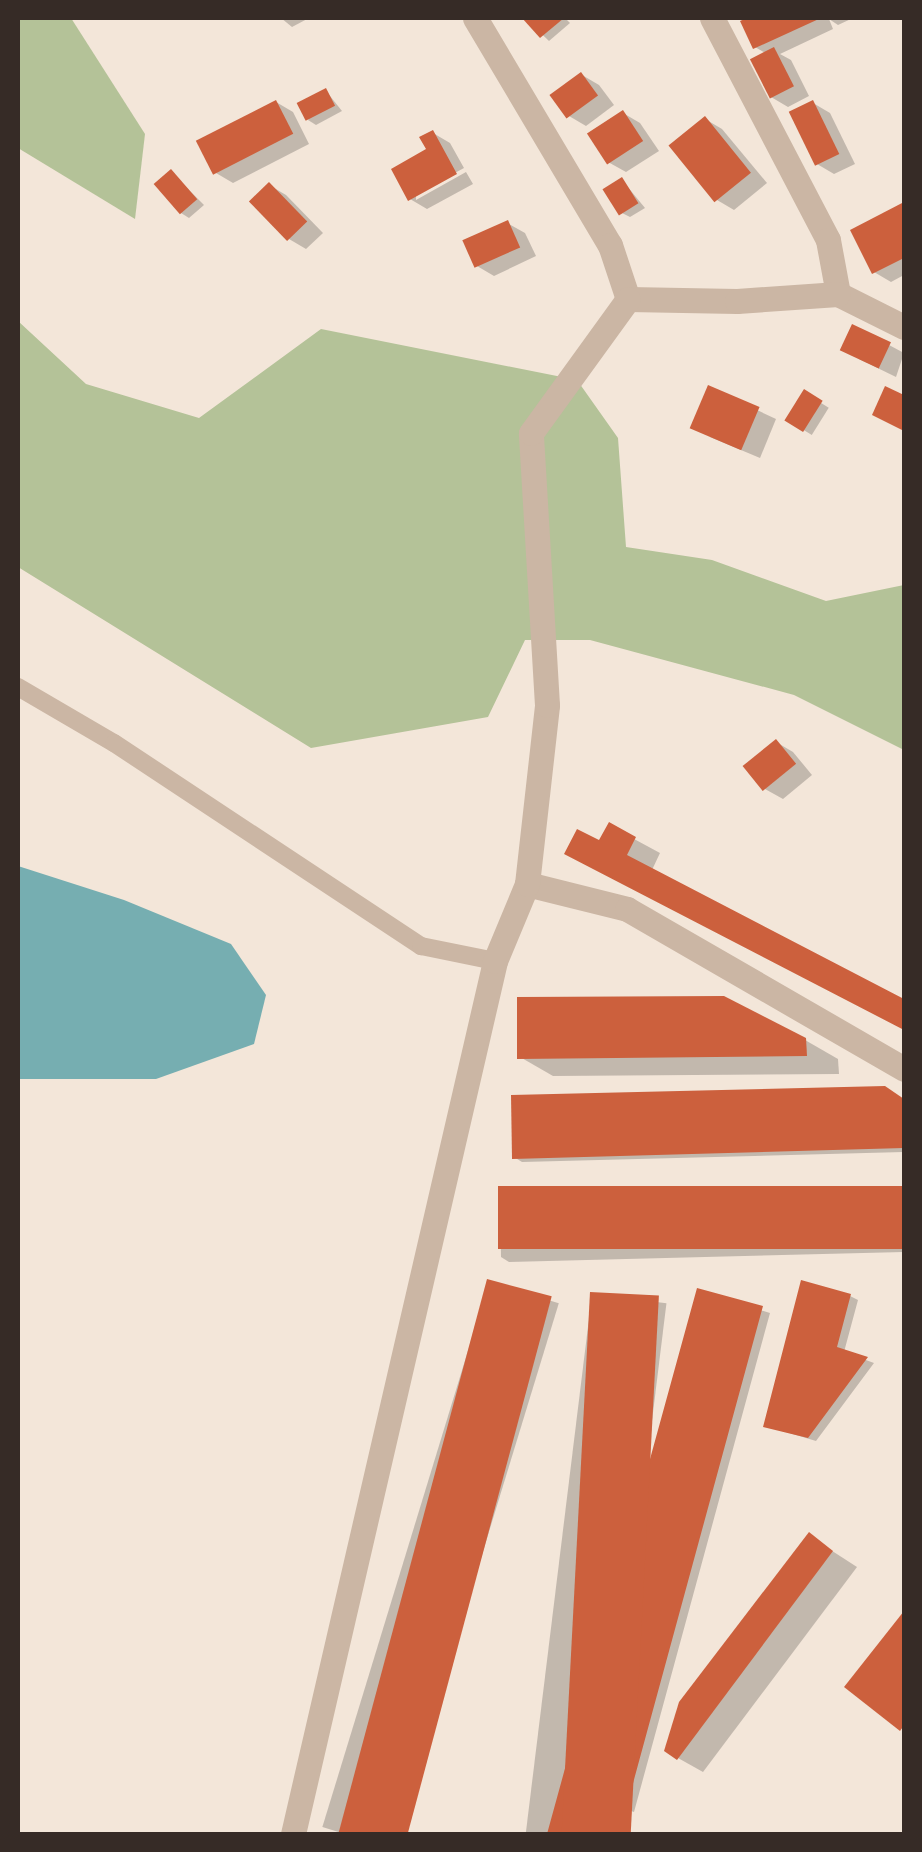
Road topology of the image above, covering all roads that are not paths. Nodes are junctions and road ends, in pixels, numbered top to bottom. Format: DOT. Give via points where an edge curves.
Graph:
graph roads {
  1 [pos="475,18"];
  2 [pos="712,18"];
  3 [pos="838,294"];
  4 [pos="628,299"];
  5 [pos="904,327"];
  6 [pos="18,687"];
  7 [pos="528,884"];
  8 [pos="495,961"];
  9 [pos="904,1069"];
  10 [pos="293,1834"];
  1 -- 4 [label="street" via="610,245"];
  2 -- 3 [label="street" via="815,211"];
  3 -- 4 [label="street"];
  3 -- 5 [label="street"];
  4 -- 7 [label="street" via="531,433 547,705"];
  6 -- 8 [label="lane" via="421,946"];
  7 -- 8 [label="street"];
  7 -- 9 [label="street" via="627,909"];
  8 -- 10 [label="street"];
}
